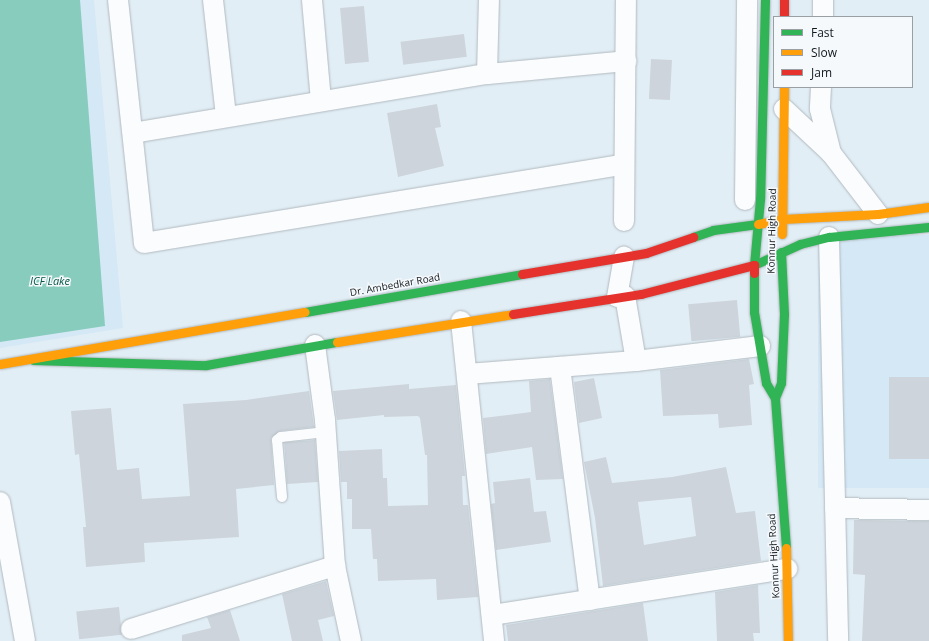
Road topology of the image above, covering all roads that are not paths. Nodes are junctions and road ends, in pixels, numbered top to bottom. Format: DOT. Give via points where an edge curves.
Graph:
graph roads {
  1 [pos="118,0"];
  2 [pos="214,0"];
  3 [pos="312,0"];
  4 [pos="489,0"];
  5 [pos="626,0"];
  6 [pos="747,0"];
  7 [pos="765,0"];
  8 [pos="784,0"];
  9 [pos="823,0"];
  10 [pos="784,16"];
  11 [pos="823,16"];
  12 [pos="626,61"];
  13 [pos="487,74"];
  14 [pos="784,88"];
  15 [pos="821,88"];
  16 [pos="321,100"];
  17 [pos="784,109"];
  18 [pos="226,116"];
  19 [pos="134,133"];
  20 [pos="831,153"];
  21 [pos="624,164"];
  22 [pos="745,200"];
  23 [pos="929,207"];
  24 [pos="878,214"];
  25 [pos="783,219"];
  26 [pos="624,221"];
  27 [pos="758,224"];
  28 [pos="929,227"];
  29 [pos="829,238"];
  30 [pos="781,252"];
  31 [pos="624,256"];
  32 [pos="754,265"];
  33 [pos="621,297"];
  34 [pos="461,321"];
  35 [pos="315,344"];
  36 [pos="760,346"];
  37 [pos="33,360"];
  38 [pos="636,361"];
  39 [pos="0,364"];
  40 [pos="560,367"];
  41 [pos="467,374"];
  42 [pos="775,398"];
  43 [pos="326,432"];
  44 [pos="282,497"];
  45 [pos="0,502"];
  46 [pos="835,508"];
  47 [pos="929,510"];
  48 [pos="335,566"];
  49 [pos="787,569"];
  50 [pos="590,600"];
  51 [pos="492,615"];
  52 [pos="130,630"];
  53 [pos="25,641"];
  54 [pos="351,641"];
  55 [pos="494,641"];
  56 [pos="788,641"];
  57 [pos="838,641"];
  1 -- 19 [label="street"];
  2 -- 18 [label="street"];
  3 -- 16 [label="street"];
  4 -- 13 [label="street"];
  5 -- 12 [label="street"];
  6 -- 22 [label="street"];
  7 -- 27 [label="main road, Konnur High Road"];
  8 -- 10 [label="main road"];
  9 -- 11 [label="street"];
  12 -- 13 [label="street"];
  12 -- 21 [label="street"];
  13 -- 16 [label="street"];
  14 -- 17 [label="main road, Konnur High Road"];
  15 -- 20 [label="street" via="820,109"];
  16 -- 18 [label="street"];
  17 -- 20 [label="street"];
  17 -- 25 [label="main road, Konnur High Road"];
  18 -- 19 [label="street"];
  19 -- 21 [label="street" via="144,243"];
  20 -- 24 [label="street"];
  21 -- 26 [label="street"];
  23 -- 24 [label="main road, Dr. Ambedkar Road"];
  24 -- 25 [label="main road, Dr. Ambedkar Road"];
  25 -- 27 [label="main road, Dr. Ambedkar Road"];
  25 -- 30 [label="main road, Konnur High Road"];
  27 -- 31 [label="main road, Dr. Ambedkar Road" via="712,230 646,253"];
  27 -- 32 [label="main road, Konnur High Road"];
  28 -- 29 [label="main road, Dr. Ambedkar Road"];
  29 -- 30 [label="main road, Dr. Ambedkar Road" via="800,244"];
  29 -- 46 [label="street"];
  30 -- 32 [label="main road, Dr. Ambedkar Road"];
  30 -- 42 [label="main road, Konnur High Road" via="784,314 781,383"];
  31 -- 33 [label="street"];
  31 -- 37 [label="main road, Dr. Ambedkar Road"];
  32 -- 33 [label="main road, Dr. Ambedkar Road" via="711,278"];
  32 -- 36 [label="main road, Konnur High Road" via="754,312"];
  33 -- 34 [label="main road, Dr. Ambedkar Road"];
  33 -- 38 [label="street"];
  34 -- 35 [label="main road, Dr. Ambedkar Road"];
  34 -- 41 [label="street"];
  35 -- 37 [label="main road, Dr. Ambedkar Road" via="206,365"];
  35 -- 43 [label="street"];
  36 -- 38 [label="street"];
  36 -- 42 [label="main road, Konnur High Road" via="766,383"];
  37 -- 39 [label="main road, Dr. Ambedkar Road"];
  38 -- 40 [label="street"];
  40 -- 41 [label="street"];
  40 -- 50 [label="street"];
  41 -- 51 [label="street"];
  42 -- 49 [label="main road, Konnur High Road"];
  43 -- 44 [label="lane" via="281,437 277,440"];
  43 -- 48 [label="street"];
  45 -- 53 [label="street"];
  46 -- 47 [label="street"];
  46 -- 57 [label="street"];
  48 -- 52 [label="street"];
  48 -- 54 [label="street"];
  49 -- 50 [label="street"];
  49 -- 56 [label="main road, Konnur High Road"];
  50 -- 51 [label="street"];
  51 -- 55 [label="street"];
}
